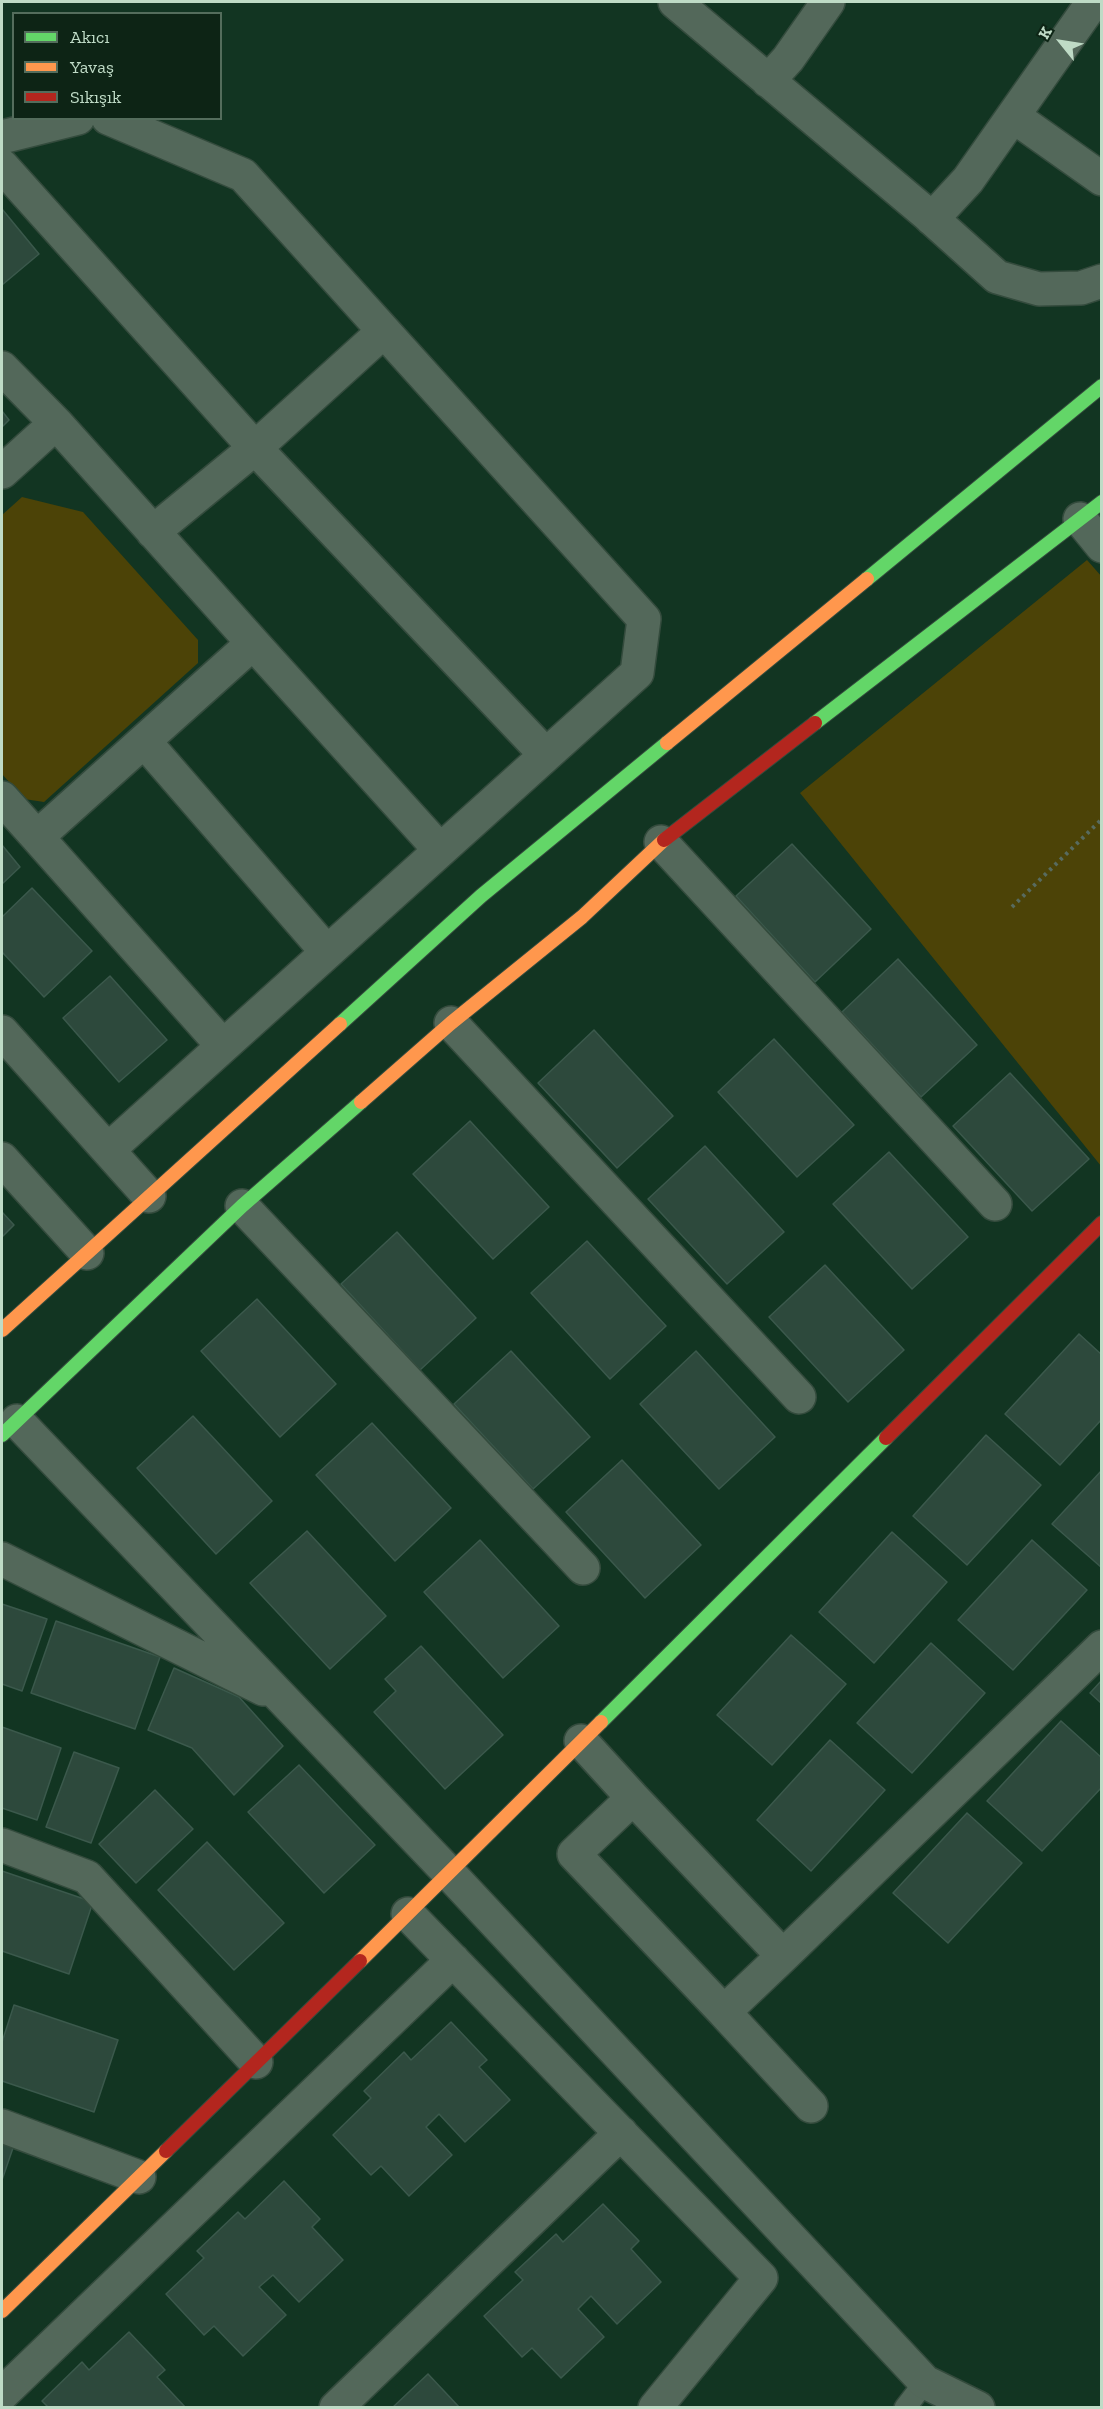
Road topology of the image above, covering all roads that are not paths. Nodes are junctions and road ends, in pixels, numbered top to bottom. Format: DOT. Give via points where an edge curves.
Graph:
graph roads {
  1 [pos="675,2"];
  2 [pos="828,2"];
  3 [pos="1093,2"];
  4 [pos="768,81"];
  5 [pos="1013,116"];
  6 [pos="70,120"];
  7 [pos="113,120"];
  8 [pos="2,137"];
  9 [pos="2,166"];
  10 [pos="1101,178"];
  11 [pos="932,219"];
  12 [pos="1101,281"];
  13 [pos="384,331"];
  14 [pos="2,368"];
  15 [pos="1101,386"];
  16 [pos="56,423"];
  17 [pos="255,448"];
  18 [pos="2,472"];
  19 [pos="1091,511"];
  20 [pos="153,532"];
  21 [pos="1101,546"];
  22 [pos="253,643"];
  23 [pos="144,741"];
  24 [pos="546,755"];
  25 [pos="2,798"];
  26 [pos="37,837"];
  27 [pos="661,842"];
  28 [pos="440,850"];
  29 [pos="327,952"];
  30 [pos="451,1023"];
  31 [pos="2,1032"];
  32 [pos="223,1046"];
  33 [pos="108,1150"];
  34 [pos="2,1159"];
  35 [pos="149,1196"];
  36 [pos="995,1204"];
  37 [pos="242,1206"];
  38 [pos="1101,1223"];
  39 [pos="87,1253"];
  40 [pos="2,1330"];
  41 [pos="799,1397"];
  42 [pos="9,1428"];
  43 [pos="2,1559"];
  44 [pos="583,1568"];
  45 [pos="1101,1647"];
  46 [pos="283,1699"];
  47 [pos="581,1741"];
  48 [pos="633,1798"];
  49 [pos="2,1845"];
  50 [pos="449,1873"];
  51 [pos="408,1914"];
  52 [pos="783,1956"];
  53 [pos="453,1960"];
  54 [pos="724,2012"];
  55 [pos="256,2062"];
  56 [pos="811,2106"];
  57 [pos="2,2126"];
  58 [pos="621,2133"];
  59 [pos="139,2177"];
  60 [pos="2,2311"];
  61 [pos="925,2382"];
  62 [pos="2,2394"];
  63 [pos="336,2408"];
  64 [pos="655,2408"];
  65 [pos="905,2408"];
  66 [pos="978,2408"];
  1 -- 4 [label="street"];
  2 -- 4 [label="street"];
  3 -- 5 [label="street"];
  4 -- 11 [label="street"];
  5 -- 10 [label="street"];
  5 -- 11 [label="street" via="968,180"];
  6 -- 8 [label="street"];
  7 -- 13 [label="street" via="243,175"];
  9 -- 17 [label="street"];
  11 -- 12 [label="street" via="997,277 1039,289 1081,288"];
  13 -- 17 [label="street"];
  13 -- 24 [label="street" via="644,619 637,673"];
  14 -- 16 [label="street"];
  15 -- 35 [label="main road" via="481,896"];
  16 -- 18 [label="street"];
  16 -- 20 [label="street"];
  17 -- 20 [label="street"];
  17 -- 24 [label="street"];
  19 -- 21 [label="street"];
  19 -- 27 [label="main road"];
  20 -- 22 [label="street"];
  22 -- 23 [label="street"];
  22 -- 28 [label="street"];
  23 -- 26 [label="street"];
  23 -- 29 [label="street"];
  24 -- 28 [label="street"];
  25 -- 26 [label="street"];
  26 -- 32 [label="street"];
  27 -- 30 [label="main road" via="582,917"];
  27 -- 36 [label="street"];
  28 -- 29 [label="street"];
  29 -- 32 [label="street"];
  30 -- 37 [label="main road"];
  30 -- 41 [label="street"];
  31 -- 33 [label="street"];
  32 -- 33 [label="street"];
  33 -- 35 [label="street"];
  34 -- 39 [label="street"];
  35 -- 39 [label="main road"];
  37 -- 42 [label="main road"];
  37 -- 44 [label="street"];
  38 -- 47 [label="main road"];
  39 -- 40 [label="main road"];
  42 -- 46 [label="street"];
  43 -- 46 [label="street"];
  45 -- 52 [label="street"];
  46 -- 50 [label="street"];
  47 -- 48 [label="street"];
  47 -- 50 [label="main road"];
  48 -- 52 [label="street"];
  48 -- 54 [label="street" via="574,1854"];
  49 -- 55 [label="street" via="87,1877"];
  50 -- 51 [label="main road"];
  50 -- 61 [label="street"];
  51 -- 53 [label="street"];
  51 -- 55 [label="main road"];
  52 -- 54 [label="street"];
  53 -- 58 [label="street"];
  53 -- 62 [label="street"];
  54 -- 56 [label="street"];
  55 -- 59 [label="main road"];
  57 -- 59 [label="street"];
  58 -- 63 [label="street"];
  58 -- 64 [label="street" via="761,2278"];
  59 -- 60 [label="main road"];
  61 -- 65 [label="lane"];
  61 -- 66 [label="street"];
}
